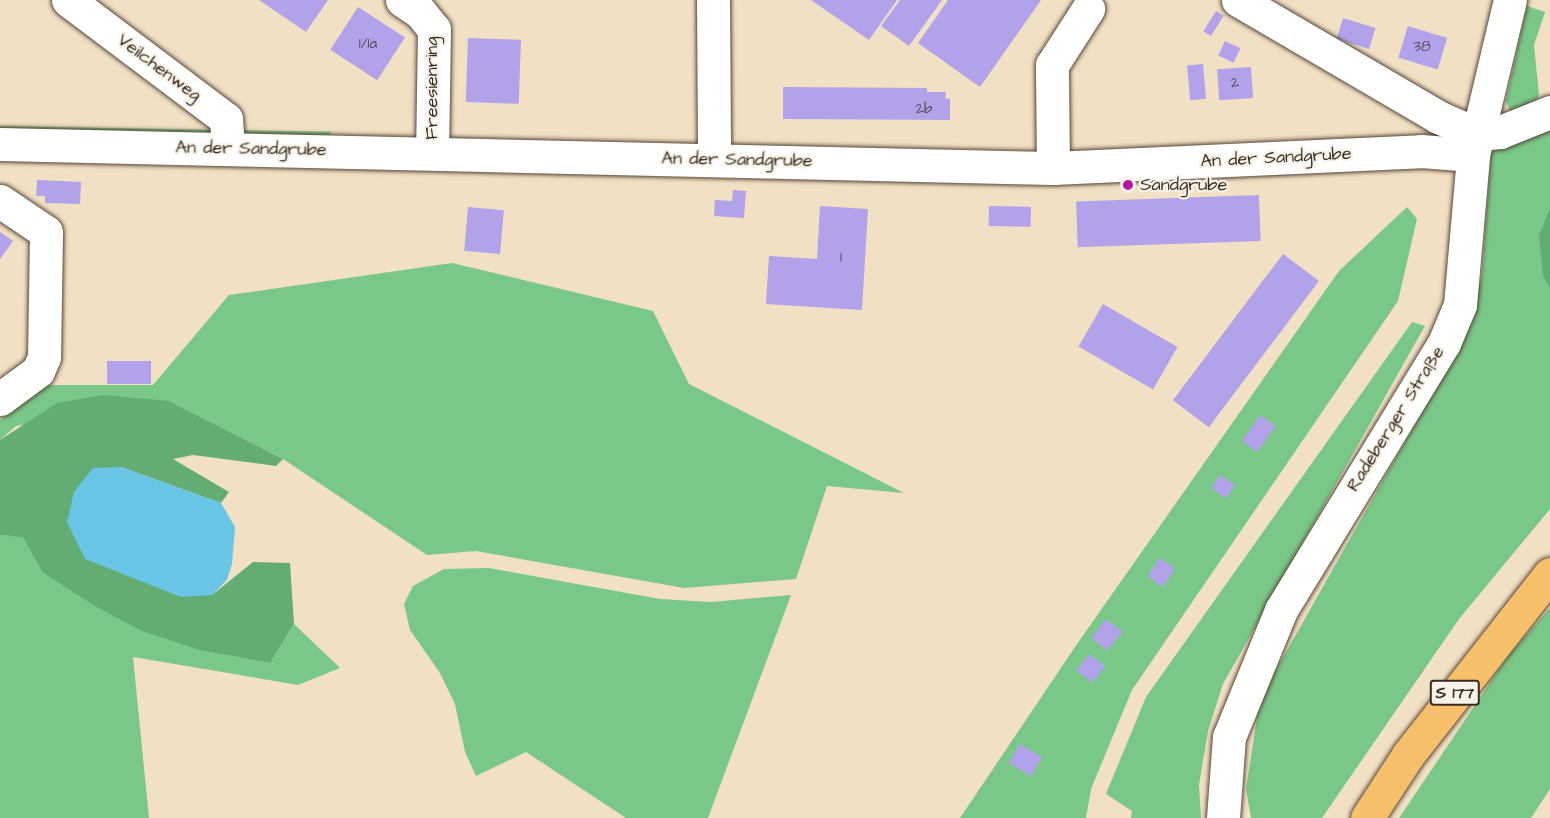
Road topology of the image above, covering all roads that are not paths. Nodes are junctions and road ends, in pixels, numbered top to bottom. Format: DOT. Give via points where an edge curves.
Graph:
graph roads {
  1 [pos="68,0"];
  2 [pos="402,0"];
  3 [pos="713,0"];
  4 [pos="1238,0"];
  5 [pos="1504,2"];
  6 [pos="1088,9"];
  7 [pos="1550,112"];
  8 [pos="0,144"];
  9 [pos="1475,144"];
  10 [pos="228,148"];
  11 [pos="432,153"];
  12 [pos="714,159"];
  13 [pos="1053,168"];
  14 [pos="0,201"];
  15 [pos="0,399"];
  16 [pos="1550,573"];
  17 [pos="1222,818"];
  18 [pos="1367,818"];
  1 -- 10 [label="street, Veilchenweg" via="226,119"];
  2 -- 11 [label="street, Freesienring" via="434,29"];
  3 -- 12 [label="street"];
  4 -- 9 [label="street" via="1438,117"];
  5 -- 9 [label="street, Radeberger Straße"];
  6 -- 13 [label="street" via="1052,65"];
  7 -- 9 [label="street, An der Sandgrube"];
  8 -- 10 [label="street, An der Sandgrube"];
  9 -- 13 [label="street, An der Sandgrube" via="1421,151"];
  9 -- 17 [label="street, Radeberger Straße" via="1460,305 1444,343 1281,610 1229,737"];
  10 -- 11 [label="street, An der Sandgrube"];
  11 -- 12 [label="street, An der Sandgrube"];
  12 -- 13 [label="street, An der Sandgrube"];
  14 -- 15 [label="street" via="46,232 44,357 38,371"];
  16 -- 18 [label="highway, S 177" via="1497,636 1408,755"];
}
